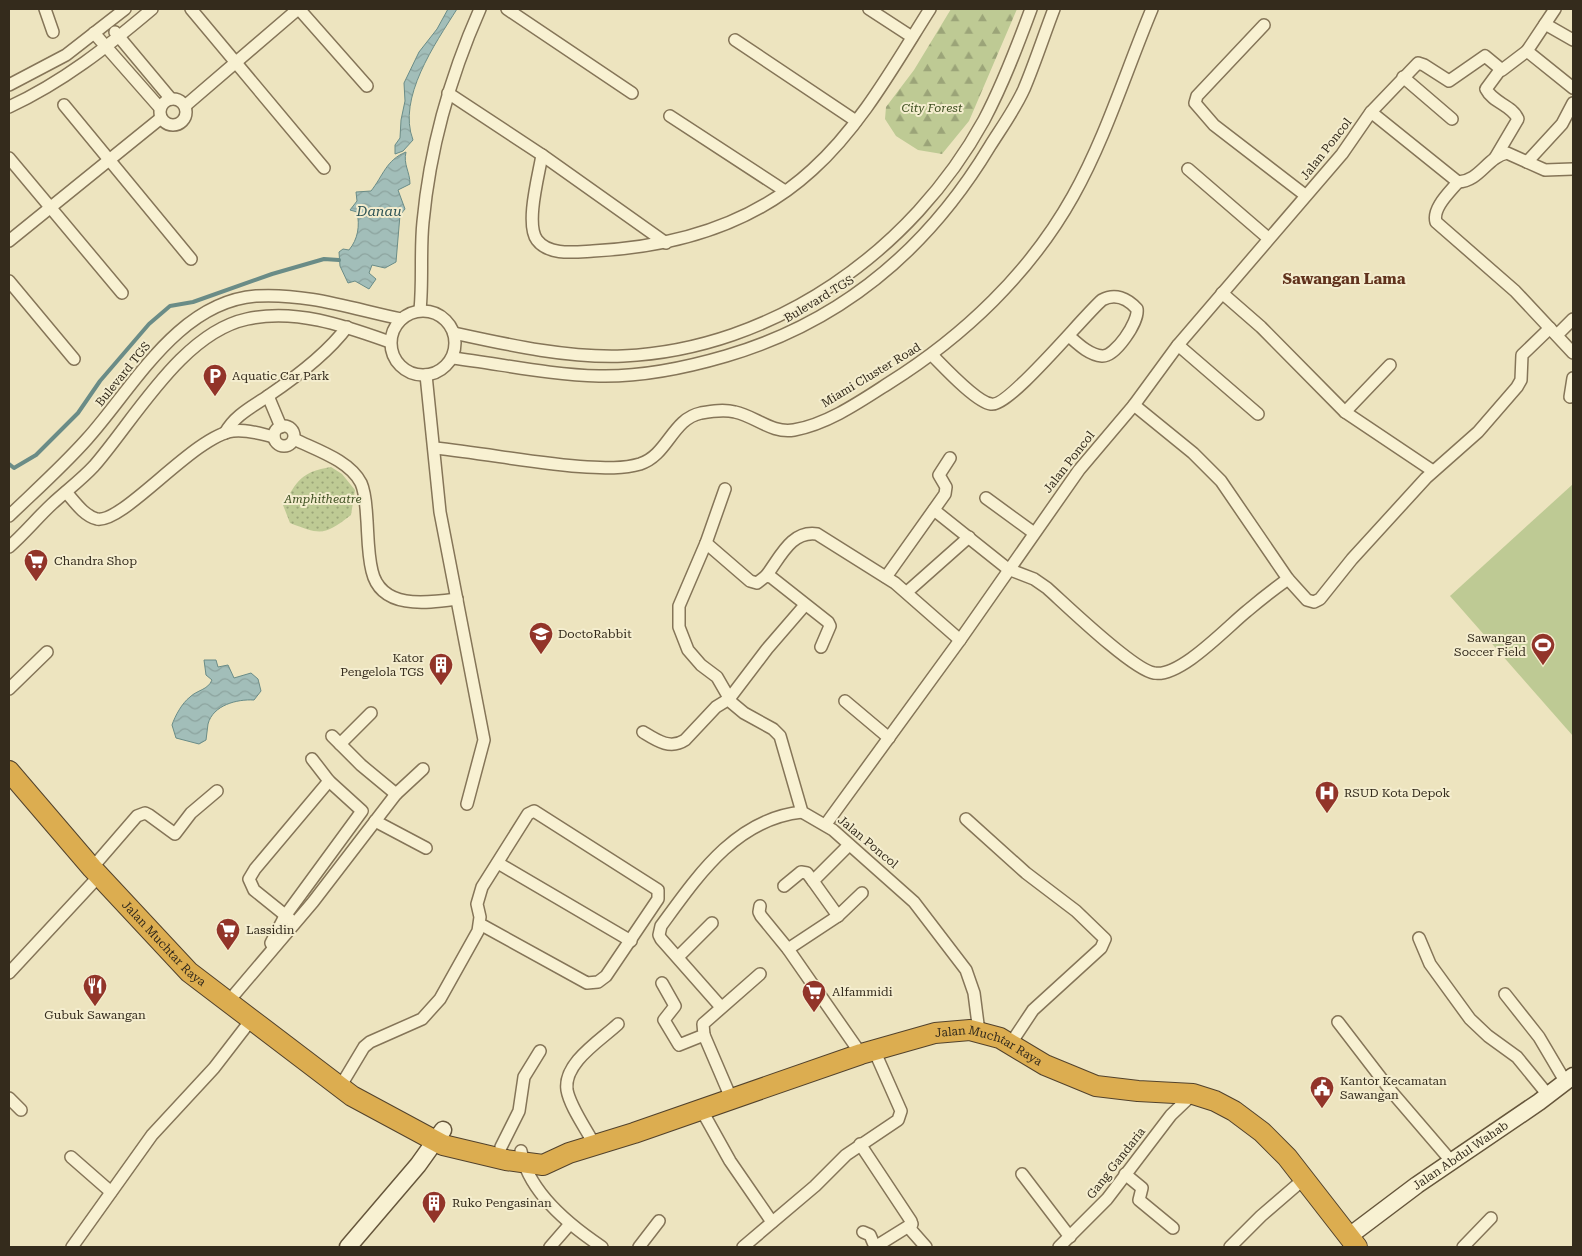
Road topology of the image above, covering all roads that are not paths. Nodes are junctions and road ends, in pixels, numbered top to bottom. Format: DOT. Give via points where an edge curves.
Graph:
graph roads {
  1 [pos="45,9"];
  2 [pos="125,9"];
  3 [pos="152,9"];
  4 [pos="191,9"];
  5 [pos="298,9"];
  6 [pos="480,9"];
  7 [pos="507,9"];
  8 [pos="869,9"];
  9 [pos="930,9"];
  10 [pos="1031,9"];
  11 [pos="1054,9"];
  12 [pos="1152,9"];
  13 [pos="1555,9"];
  14 [pos="108,23"];
  15 [pos="1545,24"];
  16 [pos="1264,25"];
  17 [pos="53,32"];
  18 [pos="94,33"];
  19 [pos="119,37"];
  20 [pos="912,37"];
  21 [pos="735,40"];
  22 [pos="1573,40"];
  23 [pos="106,47"];
  24 [pos="1527,51"];
  25 [pos="236,62"];
  26 [pos="1500,70"];
  27 [pos="1403,77"];
  28 [pos="9,86"];
  29 [pos="367,86"];
  30 [pos="1573,88"];
  31 [pos="448,93"];
  32 [pos="632,93"];
  33 [pos="171,98"];
  34 [pos="1573,104"];
  35 [pos="64,105"];
  36 [pos="185,106"];
  37 [pos="9,107"];
  38 [pos="1371,112"];
  39 [pos="160,113"];
  40 [pos="670,116"];
  41 [pos="1452,118"];
  42 [pos="856,121"];
  43 [pos="542,155"];
  44 [pos="9,158"];
  45 [pos="1495,158"];
  46 [pos="108,159"];
  47 [pos="957,162"];
  48 [pos="1527,162"];
  49 [pos="324,168"];
  50 [pos="1188,169"];
  51 [pos="1573,169"];
  52 [pos="974,173"];
  53 [pos="1458,182"];
  54 [pos="785,191"];
  55 [pos="1305,195"];
  56 [pos="50,207"];
  57 [pos="1268,238"];
  58 [pos="9,241"];
  59 [pos="666,244"];
  60 [pos="191,259"];
  61 [pos="9,280"];
  62 [pos="122,293"];
  63 [pos="1222,293"];
  64 [pos="420,310"];
  65 [pos="401,320"];
  66 [pos="1573,320"];
  67 [pos="347,327"];
  68 [pos="1554,332"];
  69 [pos="454,333"];
  70 [pos="1069,336"];
  71 [pos="390,342"];
  72 [pos="1178,345"];
  73 [pos="1573,354"];
  74 [pos="932,355"];
  75 [pos="452,358"];
  76 [pos="74,359"];
  77 [pos="1390,365"];
  78 [pos="426,375"];
  79 [pos="1573,378"];
  80 [pos="268,396"];
  81 [pos="1570,397"];
  82 [pos="1134,405"];
  83 [pos="1345,412"];
  84 [pos="1258,414"];
  85 [pos="281,427"];
  86 [pos="224,433"];
  87 [pos="274,437"];
  88 [pos="294,440"];
  89 [pos="434,448"];
  90 [pos="950,458"];
  91 [pos="1433,471"];
  92 [pos="725,489"];
  93 [pos="66,492"];
  94 [pos="986,498"];
  95 [pos="934,510"];
  96 [pos="9,516"];
  97 [pos="26,531"];
  98 [pos="1034,533"];
  99 [pos="969,537"];
  100 [pos="706,543"];
  101 [pos="9,547"];
  102 [pos="1008,569"];
  103 [pos="766,576"];
  104 [pos="886,577"];
  105 [pos="1288,579"];
  106 [pos="907,592"];
  107 [pos="457,598"];
  108 [pos="805,605"];
  109 [pos="960,640"];
  110 [pos="821,647"];
  111 [pos="47,652"];
  112 [pos="9,689"];
  113 [pos="729,699"];
  114 [pos="844,701"];
  115 [pos="371,712"];
  116 [pos="643,732"];
  117 [pos="889,738"];
  118 [pos="312,759"];
  119 [pos="423,769"];
  120 [pos="9,771"];
  121 [pos="329,781"];
  122 [pos="217,791"];
  123 [pos="396,794"];
  124 [pos="468,804"];
  125 [pos="802,812"];
  126 [pos="966,819"];
  127 [pos="375,821"];
  128 [pos="826,824"];
  129 [pos="849,845"];
  130 [pos="426,848"];
  131 [pos="498,864"];
  132 [pos="95,872"];
  133 [pos="814,881"];
  134 [pos="784,886"];
  135 [pos="862,893"];
  136 [pos="760,906"];
  137 [pos="286,916"];
  138 [pos="838,916"];
  139 [pos="712,923"];
  140 [pos="296,924"];
  141 [pos="480,924"];
  142 [pos="1419,938"];
  143 [pos="631,941"];
  144 [pos="274,948"];
  145 [pos="788,949"];
  146 [pos="678,957"];
  147 [pos="9,973"];
  148 [pos="760,974"];
  149 [pos="662,983"];
  150 [pos="1505,994"];
  151 [pos="228,1002"];
  152 [pos="722,1007"];
  153 [pos="251,1020"];
  154 [pos="1338,1022"];
  155 [pos="618,1024"];
  156 [pos="979,1032"];
  157 [pos="704,1035"];
  158 [pos="1017,1047"];
  159 [pos="540,1051"];
  160 [pos="868,1052"];
  161 [pos="1569,1078"];
  162 [pos="343,1089"];
  163 [pos="1193,1094"];
  164 [pos="1548,1095"];
  165 [pos="9,1098"];
  166 [pos="730,1098"];
  167 [pos="701,1109"];
  168 [pos="21,1110"];
  169 [pos="439,1136"];
  170 [pos="860,1144"];
  171 [pos="595,1146"];
  172 [pos="500,1147"];
  173 [pos="71,1157"];
  174 [pos="522,1157"];
  175 [pos="1452,1162"];
  176 [pos="1022,1174"];
  177 [pos="1125,1174"];
  178 [pos="1305,1178"];
  179 [pos="111,1192"];
  180 [pos="1490,1218"];
  181 [pos="659,1221"];
  182 [pos="772,1222"];
  183 [pos="570,1224"];
  184 [pos="912,1224"];
  185 [pos="1173,1228"];
  186 [pos="863,1232"];
  187 [pos="1070,1236"];
  188 [pos="1353,1242"];
  189 [pos="72,1247"];
  190 [pos="348,1247"];
  191 [pos="550,1247"];
  192 [pos="602,1247"];
  193 [pos="639,1247"];
  194 [pos="742,1247"];
  195 [pos="875,1247"];
  196 [pos="926,1247"];
  197 [pos="1059,1247"];
  198 [pos="1230,1247"];
  199 [pos="1463,1247"];
  1 -- 17 [label="street"];
  2 -- 14 [label="street"];
  3 -- 19 [label="street"];
  4 -- 25 [label="street"];
  5 -- 25 [label="street"];
  5 -- 29 [label="street"];
  6 -- 31 [label="street"];
  7 -- 32 [label="street"];
  8 -- 20 [label="street"];
  9 -- 20 [label="street"];
  10 -- 47 [label="street, Bulevard TGS" via="1002,84 983,122"];
  11 -- 52 [label="street, Bulevard TGS" via="1023,90"];
  12 -- 74 [label="street, Miami Cluster Road" via="1102,133 1064,211 1029,260 985,309"];
  13 -- 15 [label="street"];
  14 -- 18 [label="street"];
  14 -- 19 [label="street"];
  15 -- 22 [label="street"];
  15 -- 24 [label="street"];
  16 -- 55 [label="street" via="1197,96 1195,103 1214,125"];
  18 -- 23 [label="street"];
  18 -- 28 [label="street" via="66,55"];
  19 -- 23 [label="street"];
  19 -- 33 [label="street"];
  20 -- 42 [label="street"];
  21 -- 42 [label="street"];
  23 -- 37 [label="street" via="74,71"];
  23 -- 39 [label="street"];
  24 -- 26 [label="street"];
  24 -- 30 [label="street"];
  25 -- 36 [label="street"];
  25 -- 49 [label="street"];
  26 -- 27 [label="street, Jalan Poncol" via="1485,56 1448,81 1420,63"];
  26 -- 45 [label="street" via="1486,89 1489,96 1514,112 1518,119"];
  27 -- 38 [label="street, Jalan Poncol"];
  27 -- 41 [label="street"];
  31 -- 43 [label="street"];
  31 -- 64 [label="street" via="427,189"];
  33 -- 36 [label="street"];
  33 -- 39 [label="street" via="162,103"];
  34 -- 48 [label="street" via="1562,124"];
  35 -- 46 [label="street"];
  36 -- 39 [label="street" via="186,116 179,124 169,125"];
  38 -- 53 [label="street"];
  38 -- 55 [label="street, Jalan Poncol" via="1342,154"];
  39 -- 46 [label="street"];
  40 -- 54 [label="street"];
  42 -- 54 [label="street" via="811,172"];
  43 -- 59 [label="street"];
  43 -- 59 [label="street" via="532,228 540,244 551,250 585,252"];
  44 -- 56 [label="street"];
  45 -- 48 [label="street" via="1507,153"];
  45 -- 53 [label="street" via="1477,176"];
  46 -- 56 [label="street"];
  46 -- 60 [label="street"];
  47 -- 52 [label="street"];
  47 -- 69 [label="street, Bulevard TGS" via="922,208 872,255 789,312 754,328 681,349 621,356 536,350"];
  48 -- 51 [label="street" via="1545,170"];
  50 -- 57 [label="street"];
  52 -- 75 [label="street, Bulevard TGS" via="931,228 891,269 822,316 790,333 742,351 682,368 601,376 538,371"];
  53 -- 68 [label="street" via="1440,205 1434,217 1436,222 1494,272"];
  54 -- 59 [label="street" via="752,213"];
  55 -- 57 [label="street, Jalan Poncol"];
  56 -- 58 [label="street"];
  56 -- 62 [label="street"];
  57 -- 63 [label="street, Jalan Poncol"];
  61 -- 76 [label="street"];
  63 -- 72 [label="street, Jalan Poncol"];
  63 -- 83 [label="street" via="1261,326"];
  64 -- 65 [label="street"];
  64 -- 69 [label="street" via="441,316"];
  65 -- 71 [label="street"];
  65 -- 96 [label="street, Bulevard TGS" via="341,304 288,297 254,296 218,307 163,346 87,440"];
  66 -- 68 [label="street"];
  67 -- 71 [label="street"];
  67 -- 80 [label="street" via="319,356"];
  67 -- 93 [label="street" via="295,316 263,316 245,319 207,338 178,362 98,461"];
  68 -- 73 [label="street"];
  68 -- 91 [label="street" via="1522,355 1518,388 1478,432"];
  69 -- 75 [label="street" via="456,346"];
  70 -- 70 [label="street" via="1092,308 1108,296 1125,299 1137,309 1133,325 1112,353 1106,356 1089,352"];
  70 -- 74 [label="street" via="1014,390 995,404 979,398"];
  71 -- 78 [label="street" via="397,363 415,374"];
  72 -- 82 [label="street, Jalan Poncol"];
  72 -- 84 [label="street"];
  74 -- 89 [label="street, Miami Cluster Road" via="844,410 793,430 770,427 733,411 693,416 680,424 654,457 637,465 611,468 560,465"];
  75 -- 78 [label="street" via="446,366"];
  77 -- 83 [label="street"];
  78 -- 89 [label="street"];
  79 -- 81 [label="street"];
  80 -- 85 [label="street"];
  80 -- 86 [label="street" via="240,414"];
  82 -- 98 [label="street, Jalan Poncol" via="1079,470"];
  82 -- 105 [label="street" via="1193,453 1220,481"];
  83 -- 91 [label="street"];
  85 -- 87 [label="street"];
  85 -- 88 [label="street" via="286,426 293,431"];
  86 -- 87 [label="street" via="249,431"];
  86 -- 93 [label="street" via="210,440 129,504 106,518 90,516"];
  87 -- 88 [label="street" via="283,446"];
  88 -- 107 [label="street" via="336,460 360,483 366,504 372,570 386,593 417,603"];
  89 -- 107 [label="street" via="440,512"];
  90 -- 95 [label="street" via="939,475 946,490"];
  91 -- 105 [label="street" via="1317,601 1311,603 1307,600"];
  92 -- 100 [label="street"];
  93 -- 97 [label="street"];
  94 -- 98 [label="street"];
  95 -- 99 [label="street"];
  95 -- 104 [label="street"];
  96 -- 97 [label="street"];
  97 -- 101 [label="street"];
  98 -- 102 [label="street, Jalan Poncol"];
  99 -- 102 [label="street"];
  99 -- 106 [label="street"];
  100 -- 103 [label="street" via="750,581 757,583"];
  100 -- 113 [label="street" via="679,606 679,627 688,650 717,677"];
  102 -- 105 [label="street" via="1041,584 1120,653 1154,674 1173,669 1202,650"];
  102 -- 109 [label="street, Jalan Poncol"];
  103 -- 104 [label="street" via="796,537 810,533 817,534"];
  103 -- 108 [label="street"];
  104 -- 106 [label="street"];
  106 -- 109 [label="street"];
  107 -- 124 [label="street" via="484,740"];
  108 -- 110 [label="street" via="830,625"];
  108 -- 113 [label="street"];
  109 -- 117 [label="street, Jalan Poncol"];
  111 -- 112 [label="street"];
  113 -- 116 [label="street" via="716,707 679,744 663,744"];
  113 -- 125 [label="street" via="736,708 780,736"];
  114 -- 117 [label="street"];
  115 -- 123 [label="street" via="336,740"];
  117 -- 128 [label="street, Jalan Poncol"];
  118 -- 121 [label="street"];
  119 -- 123 [label="street"];
  120 -- 132 [label="highway, Jalan Muchtar Raya"];
  121 -- 137 [label="street" via="362,811"];
  121 -- 137 [label="street" via="250,880 254,890"];
  122 -- 132 [label="street" via="191,813 175,834 145,813 137,816"];
  123 -- 127 [label="street"];
  125 -- 128 [label="street"];
  125 -- 146 [label="street" via="764,823 727,845 714,858 659,931 661,940"];
  126 -- 158 [label="street" via="1026,874 1076,911 1105,938 1101,948 1033,1010"];
  127 -- 130 [label="street"];
  127 -- 140 [label="street"];
  128 -- 129 [label="street, Jalan Poncol"];
  129 -- 133 [label="street"];
  129 -- 156 [label="street, Jalan Poncol" via="905,892 962,962 974,993"];
  131 -- 141 [label="street" via="482,887 477,904"];
  131 -- 143 [label="street"];
  131 -- 143 [label="street" via="528,814 540,813 658,890 658,899"];
  132 -- 147 [label="street"];
  132 -- 151 [label="highway, Jalan Muchtar Raya" via="174,957"];
  133 -- 134 [label="street" via="807,873 801,872"];
  133 -- 138 [label="street"];
  135 -- 138 [label="street"];
  136 -- 145 [label="street" via="761,916"];
  137 -- 140 [label="street"];
  137 -- 144 [label="street" via="271,943"];
  138 -- 145 [label="street"];
  139 -- 146 [label="street"];
  140 -- 144 [label="street"];
  141 -- 143 [label="street" via="587,983 598,982 606,976"];
  141 -- 162 [label="street" via="440,999 422,1019 364,1047"];
  142 -- 164 [label="street" via="1430,964 1470,1019 1517,1057"];
  144 -- 151 [label="street"];
  145 -- 160 [label="street"];
  146 -- 152 [label="street"];
  148 -- 152 [label="street"];
  149 -- 157 [label="street" via="675,1005 664,1020 676,1044"];
  150 -- 161 [label="street"];
  151 -- 153 [label="highway, Jalan Muchtar Raya"];
  152 -- 157 [label="street" via="703,1024"];
  153 -- 162 [label="highway, Jalan Muchtar Raya"];
  153 -- 179 [label="street" via="214,1068 152,1135"];
  154 -- 175 [label="street"];
  155 -- 171 [label="street" via="576,1063 567,1082 570,1098"];
  156 -- 158 [label="highway, Jalan Muchtar Raya"];
  156 -- 160 [label="highway, Jalan Muchtar Raya" via="956,1030 935,1033"];
  157 -- 166 [label="street"];
  158 -- 163 [label="highway, Jalan Muchtar Raya" via="1065,1075 1096,1086"];
  159 -- 172 [label="street" via="524,1077 519,1111"];
  160 -- 166 [label="highway, Jalan Muchtar Raya"];
  160 -- 170 [label="street" via="901,1111 898,1120"];
  161 -- 164 [label="street, Jalan Abdul Wahab"];
  162 -- 169 [label="highway, Jalan Muchtar Raya" via="371,1108"];
  163 -- 177 [label="street, Gang Gandaria" via="1171,1115"];
  163 -- 178 [label="highway, Jalan Muchtar Raya" via="1215,1101 1248,1120"];
  164 -- 175 [label="street, Jalan Abdul Wahab"];
  165 -- 168 [label="street"];
  166 -- 167 [label="highway, Jalan Muchtar Raya"];
  167 -- 171 [label="highway, Jalan Muchtar Raya"];
  167 -- 182 [label="street" via="730,1161"];
  169 -- 172 [label="highway, Jalan Muchtar Raya"];
  169 -- 174 [label="highway, Jalan Muchtar Raya"];
  169 -- 190 [label="street"];
  170 -- 182 [label="street"];
  170 -- 184 [label="street"];
  171 -- 174 [label="highway, Jalan Muchtar Raya" via="543,1165"];
  172 -- 174 [label="highway, Jalan Muchtar Raya"];
  173 -- 179 [label="street"];
  174 -- 183 [label="street" via="549,1203"];
  175 -- 188 [label="street, Jalan Abdul Wahab"];
  176 -- 187 [label="street"];
  177 -- 185 [label="street" via="1142,1188 1139,1200"];
  177 -- 187 [label="street, Gang Gandaria" via="1107,1199"];
  178 -- 188 [label="highway, Jalan Muchtar Raya"];
  178 -- 198 [label="street"];
  179 -- 189 [label="street"];
  180 -- 199 [label="street"];
  181 -- 193 [label="street"];
  182 -- 194 [label="street"];
  183 -- 191 [label="street"];
  183 -- 192 [label="street"];
  184 -- 195 [label="street"];
  184 -- 196 [label="street" via="911,1230"];
  186 -- 195 [label="street" via="870,1235"];
  187 -- 197 [label="street, Gang Gandaria"];
}
